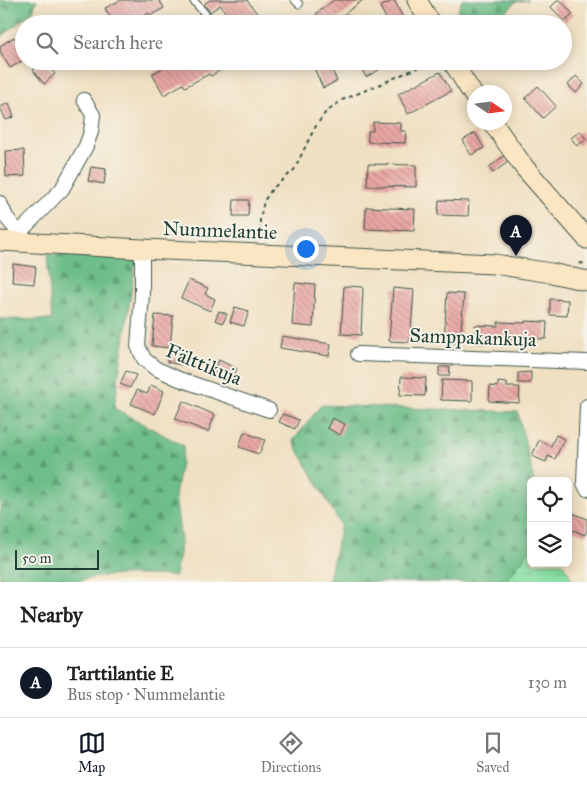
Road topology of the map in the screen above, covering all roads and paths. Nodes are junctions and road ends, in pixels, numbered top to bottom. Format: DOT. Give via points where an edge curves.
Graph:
graph roads {
  1 [pos="193,0"];
  2 [pos="417,0"];
  3 [pos="206,15"];
  4 [pos="426,15"];
  5 [pos="411,70"];
  6 [pos="458,70"];
  7 [pos="467,85"];
  8 [pos="84,100"];
  9 [pos="498,130"];
  10 [pos="0,203"];
  11 [pos="11,239"];
  12 [pos="587,239"];
  13 [pos="142,249"];
  14 [pos="260,254"];
  15 [pos="587,281"];
  16 [pos="358,354"];
  17 [pos="587,362"];
  18 [pos="587,406"];
  19 [pos="269,410"];
  20 [pos="587,488"];
  1 -- 3 [label="lane"];
  2 -- 4 [label="street"];
  5 -- 14 [label="path" via="342,100 325,112 294,170 272,189 264,201 260,219"];
  6 -- 7 [label="street"];
  8 -- 11 [label="street" via="93,115 86,146 62,188"];
  9 -- 12 [label="street" via="524,167"];
  10 -- 11 [label="street"];
  11 -- 13 [label="street, Nummelantie"];
  13 -- 14 [label="street, Nummelantie"];
  13 -- 19 [label="street, Fälttikuja" via="138,346 144,359 154,368 179,379"];
  14 -- 15 [label="street, Nummelantie" via="494,264 552,272"];
  16 -- 17 [label="street, Samppakankuja"];
  18 -- 20 [label="street" via="584,483"];
}
